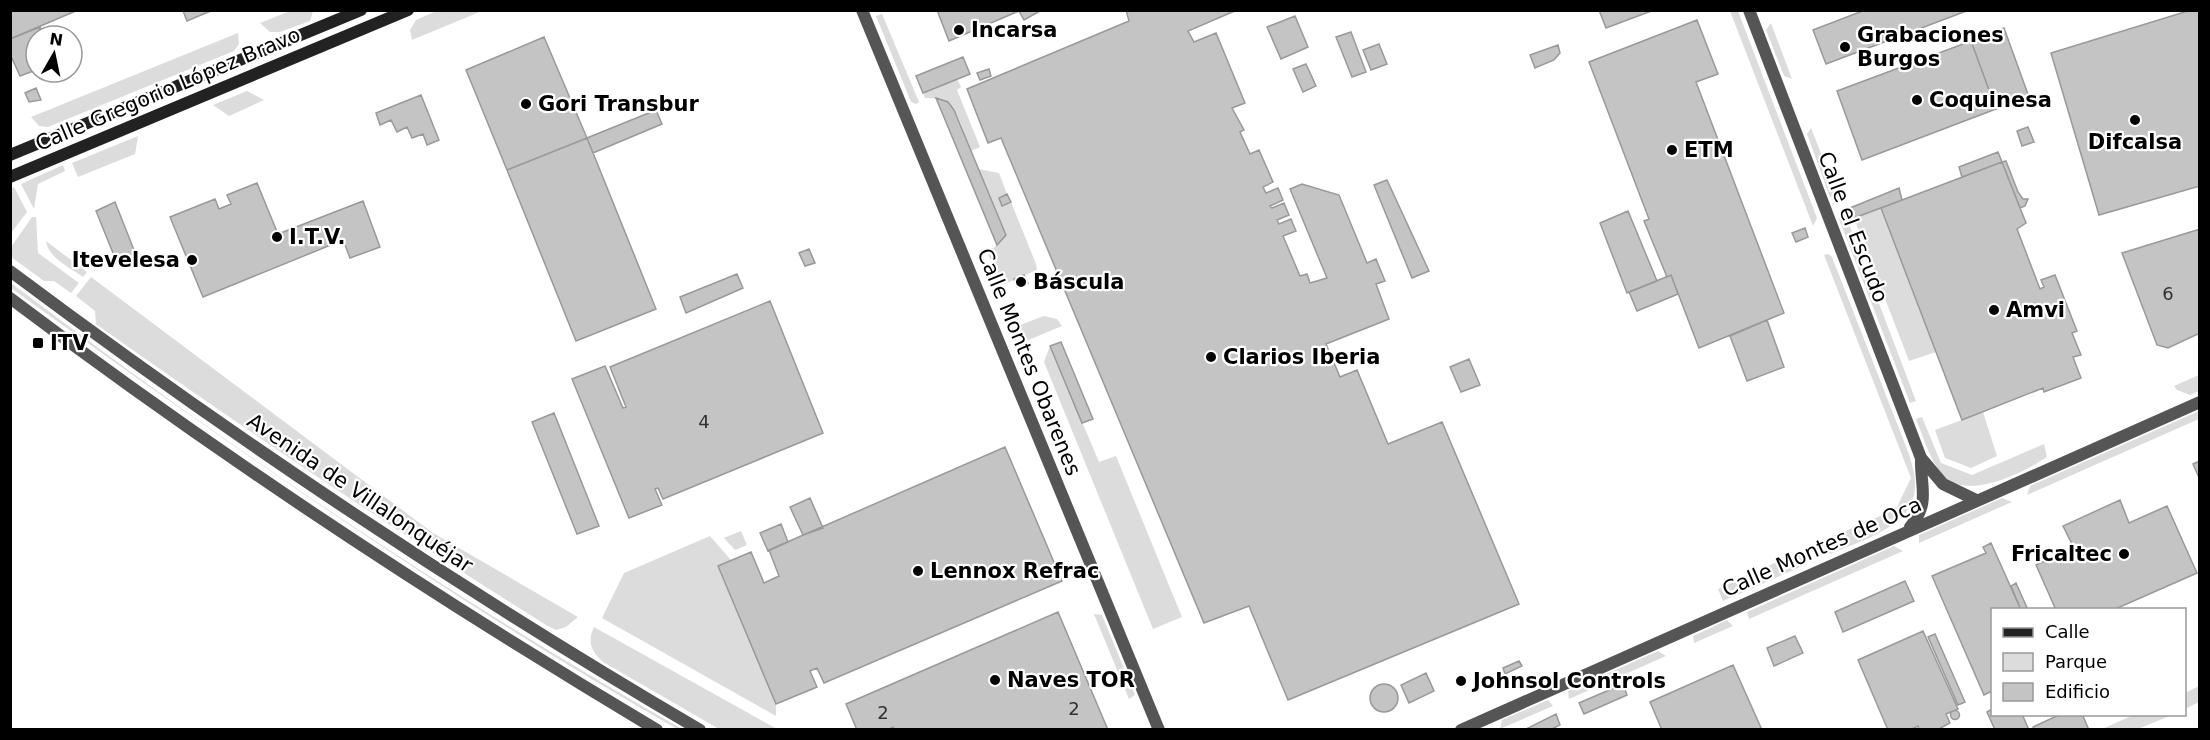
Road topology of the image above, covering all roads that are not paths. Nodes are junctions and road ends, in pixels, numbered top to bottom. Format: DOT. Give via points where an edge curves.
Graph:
graph roads {
  1 [pos="361,10"];
  2 [pos="408,10"];
  3 [pos="862,10"];
  4 [pos="1749,10"];
  5 [pos="10,155"];
  6 [pos="10,177"];
  7 [pos="10,271"];
  8 [pos="10,298"];
  9 [pos="2199,402"];
  10 [pos="1920,458"];
  11 [pos="1976,500"];
  12 [pos="1907,530"];
  13 [pos="657,729"];
  14 [pos="700,729"];
  15 [pos="1159,729"];
  16 [pos="1461,729"];
  1 -- 5 [label="main road, Calle Gregorio López Bravo"];
  2 -- 6 [label="main road, Calle Gregorio López Bravo"];
  3 -- 15 [label="street, Calle Montes Obarenes"];
  4 -- 10 [label="street, Calle el Escudo"];
  7 -- 14 [label="street, Avenida de Villalonquéjar" via="156,378 388,538 529,628"];
  8 -- 13 [label="street, Avenida de Villalonquéjar" via="170,416 388,564"];
  9 -- 11 [label="street, Calle Montes de Oca"];
  10 -- 11 [label="street, Calle el Escudo" via="1943,484"];
  10 -- 12 [label="street, Calle el Escudo" via="1923,502 1920,515"];
  11 -- 12 [label="street, Calle Montes de Oca"];
  12 -- 16 [label="street, Calle Montes de Oca"];
}
